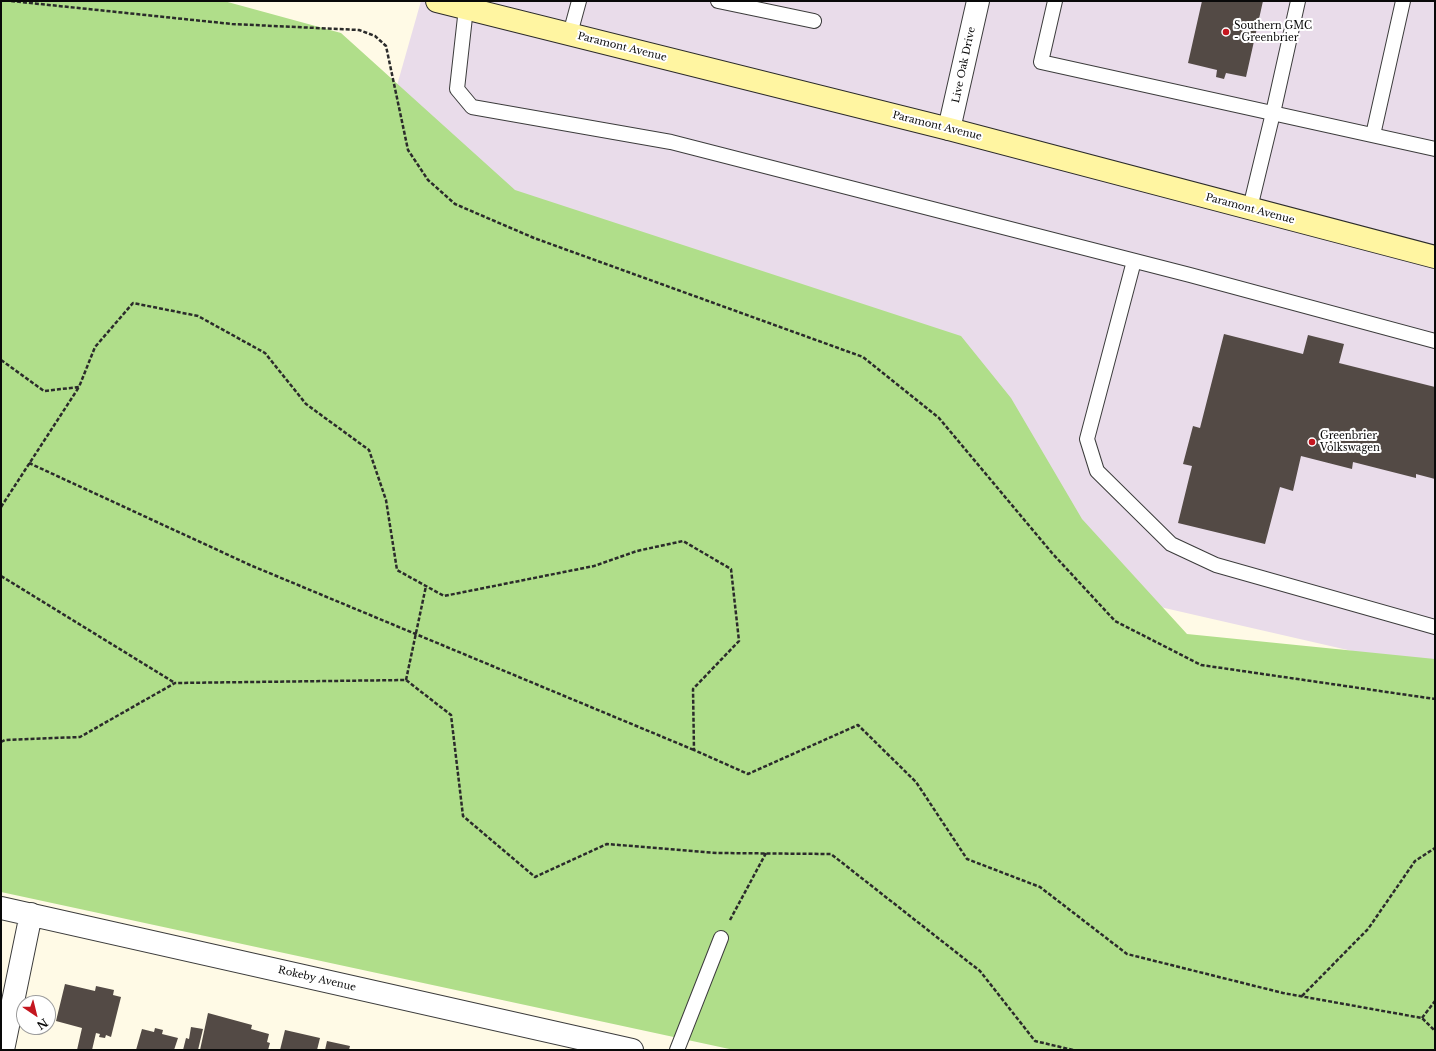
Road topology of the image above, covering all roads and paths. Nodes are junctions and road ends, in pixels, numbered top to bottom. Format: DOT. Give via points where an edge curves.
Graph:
graph roads {
  1 [pos="11,1"];
  2 [pos="437,1"];
  3 [pos="579,1"];
  4 [pos="718,1"];
  5 [pos="978,1"];
  6 [pos="1055,1"];
  7 [pos="1298,1"];
  8 [pos="1403,1"];
  9 [pos="466,8"];
  10 [pos="814,21"];
  11 [pos="570,34"];
  12 [pos="1273,113"];
  13 [pos="949,129"];
  14 [pos="1372,135"];
  15 [pos="1435,149"];
  16 [pos="1250,208"];
  17 [pos="1435,257"];
  18 [pos="1134,261"];
  19 [pos="1435,341"];
  20 [pos="1,360"];
  21 [pos="79,387"];
  22 [pos="29,463"];
  23 [pos="1,507"];
  24 [pos="1,576"];
  25 [pos="426,586"];
  26 [pos="1435,627"];
  27 [pos="416,634"];
  28 [pos="406,680"];
  29 [pos="175,683"];
  30 [pos="1435,698"];
  31 [pos="1,742"];
  32 [pos="694,750"];
  33 [pos="1435,848"];
  34 [pos="766,853"];
  35 [pos="1,908"];
  36 [pos="31,914"];
  37 [pos="720,938"];
  38 [pos="1302,996"];
  39 [pos="1435,1001"];
  40 [pos="1422,1018"];
  41 [pos="1435,1031"];
  42 [pos="3,1050"];
  43 [pos="632,1050"];
  44 [pos="677,1050"];
  45 [pos="1073,1050"];
  1 -- 30 [label="path" via="232,24 359,30 375,36 386,46 408,150 428,180 455,204 534,238 863,357 939,418 1052,553 1115,621 1201,665"];
  2 -- 9 [label="street, Paramont Avenue"];
  3 -- 11 [label="lane"];
  4 -- 10 [label="lane"];
  5 -- 13 [label="street, Live Oak Drive"];
  6 -- 12 [label="lane" via="1041,62"];
  7 -- 12 [label="lane"];
  8 -- 14 [label="lane"];
  9 -- 11 [label="street, Paramont Avenue"];
  9 -- 18 [label="lane" via="457,89 472,107 671,142"];
  11 -- 13 [label="street, Paramont Avenue"];
  12 -- 14 [label="lane"];
  12 -- 16 [label="lane"];
  13 -- 16 [label="street, Paramont Avenue"];
  14 -- 15 [label="lane"];
  16 -- 17 [label="street, Paramont Avenue"];
  18 -- 19 [label="lane"];
  18 -- 26 [label="lane" via="1087,439 1097,471 1171,544 1216,565"];
  20 -- 21 [label="path" via="44,391"];
  21 -- 22 [label="path"];
  21 -- 25 [label="path" via="95,347 133,303 198,316 265,353 306,404 369,450 386,500 397,570"];
  22 -- 23 [label="path"];
  22 -- 27 [label="path" via="250,565"];
  24 -- 29 [label="path"];
  25 -- 27 [label="path"];
  25 -- 32 [label="path" via="444,596 594,566 683,541 731,569 740,641 693,689"];
  27 -- 28 [label="path"];
  27 -- 32 [label="path"];
  28 -- 29 [label="path"];
  28 -- 34 [label="path" via="450,716 463,816 535,877 607,844 717,853"];
  29 -- 31 [label="path" via="80,737"];
  32 -- 38 [label="path" via="748,774 858,725 916,782 967,859 1040,887 1127,954"];
  33 -- 38 [label="path" via="1415,861 1368,929"];
  34 -- 37 [label="path"];
  34 -- 45 [label="path" via="832,854 980,971 1035,1041"];
  35 -- 36 [label="street, Rokeby Avenue"];
  36 -- 42 [label="street"];
  36 -- 43 [label="street, Rokeby Avenue"];
  37 -- 44 [label="lane"];
  38 -- 40 [label="path"];
  39 -- 40 [label="path"];
  40 -- 41 [label="path"];
}
